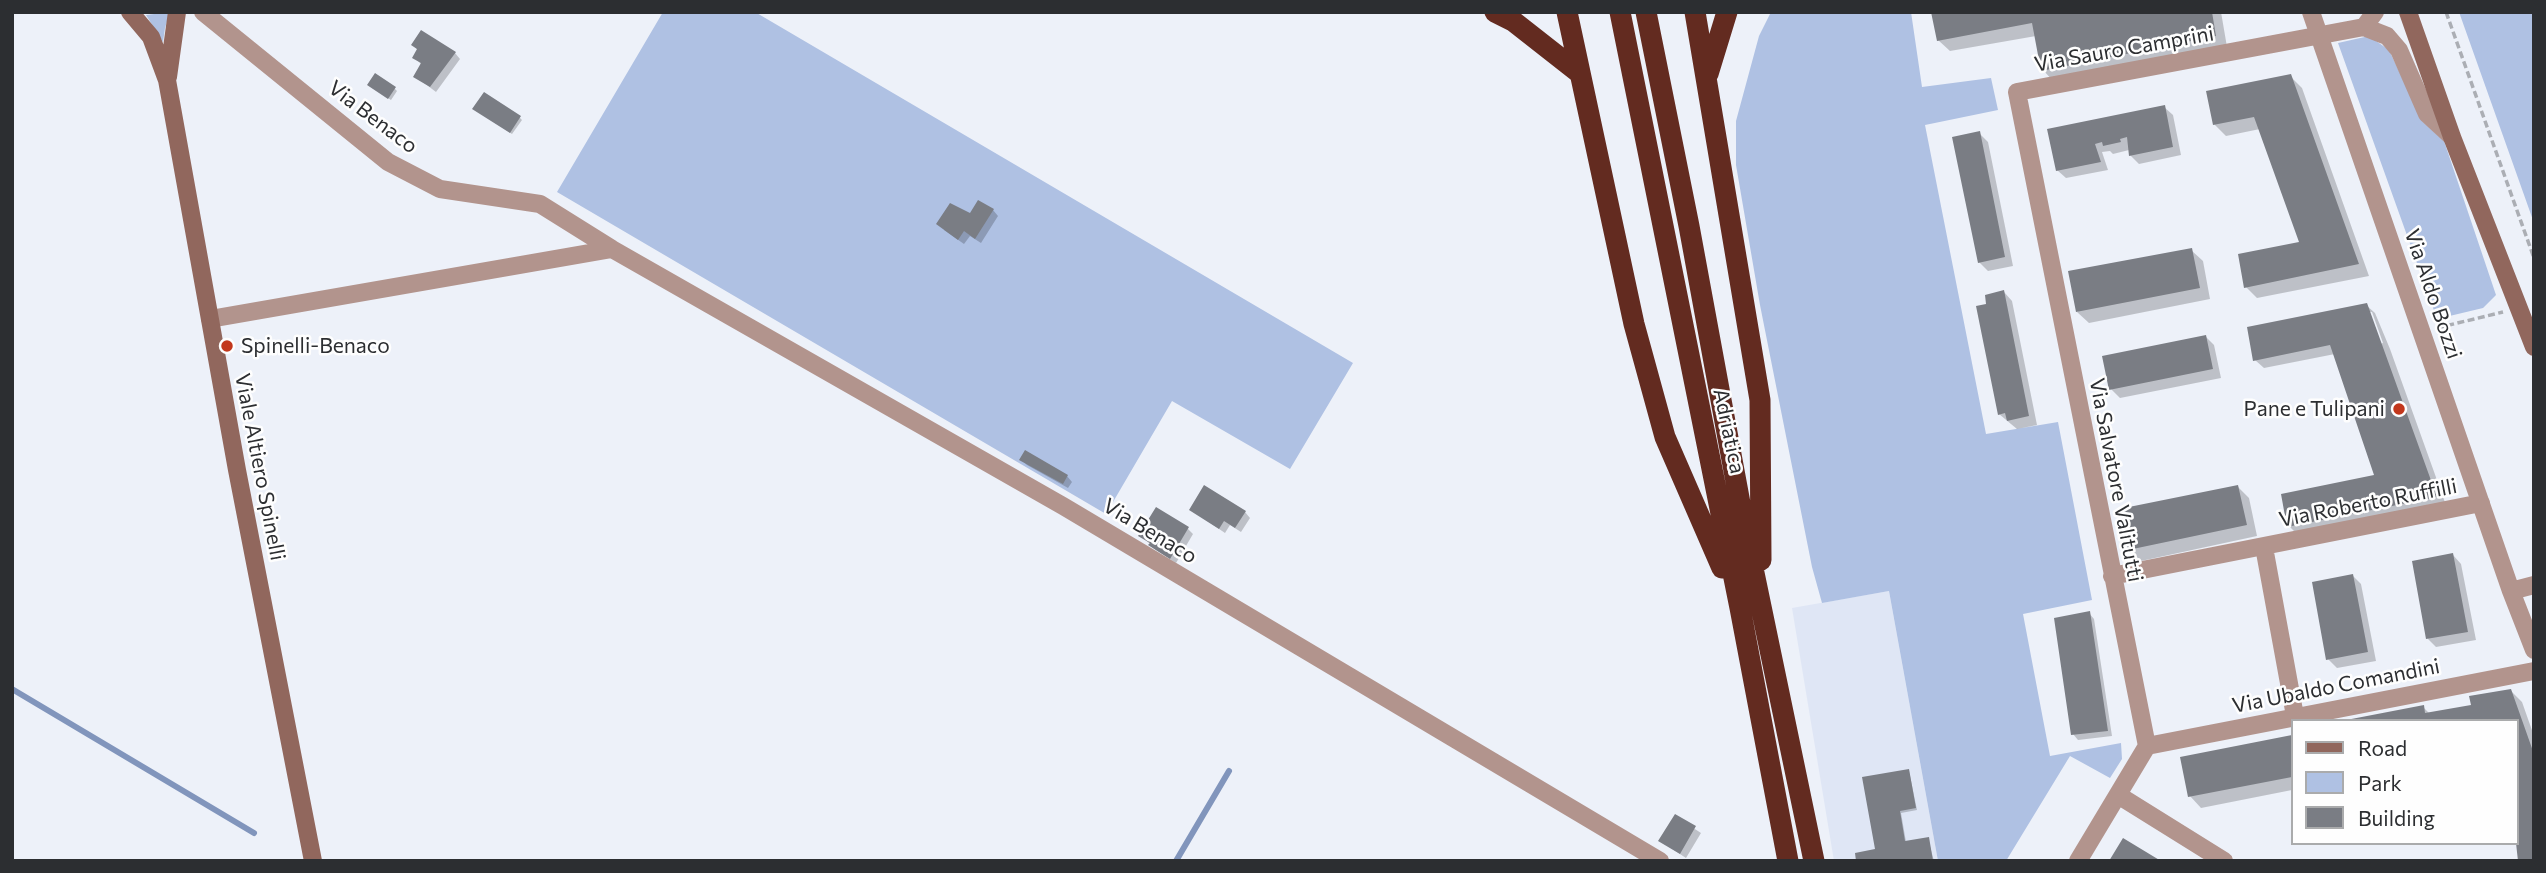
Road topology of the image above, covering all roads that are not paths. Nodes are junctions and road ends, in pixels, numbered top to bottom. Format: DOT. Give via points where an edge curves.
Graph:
graph roads {
  1 [pos="130,12"];
  2 [pos="177,12"];
  3 [pos="203,12"];
  4 [pos="1495,12"];
  5 [pos="1567,12"];
  6 [pos="1620,12"];
  7 [pos="1647,12"];
  8 [pos="1695,12"];
  9 [pos="1727,12"];
  10 [pos="2311,12"];
  11 [pos="2375,12"];
  12 [pos="2407,12"];
  13 [pos="2364,27"];
  14 [pos="2320,37"];
  15 [pos="1578,72"];
  16 [pos="167,80"];
  17 [pos="1707,80"];
  18 [pos="2017,92"];
  19 [pos="2452,137"];
  20 [pos="612,249"];
  21 [pos="210,319"];
  22 [pos="2534,347"];
  23 [pos="2482,503"];
  24 [pos="2264,547"];
  25 [pos="2112,576"];
  26 [pos="2534,586"];
  27 [pos="2511,591"];
  28 [pos="1750,606"];
  29 [pos="2534,650"];
  30 [pos="2534,671"];
  31 [pos="2295,716"];
  32 [pos="2147,746"];
  33 [pos="2118,795"];
  34 [pos="313,861"];
  35 [pos="1660,861"];
  36 [pos="1788,861"];
  37 [pos="1814,861"];
  38 [pos="2078,861"];
  39 [pos="2224,861"];
  1 -- 16 [label="street, Viale Altiero Spinelli" via="151,37"];
  2 -- 16 [label="street, Viale Altiero Spinelli"];
  3 -- 20 [label="street, Via Benaco" via="388,162 440,190 540,204"];
  4 -- 15 [label="highway"];
  5 -- 15 [label="highway"];
  6 -- 28 [label="highway, Adriatica"];
  7 -- 28 [label="highway, Adriatica"];
  8 -- 17 [label="highway"];
  9 -- 17 [label="highway"];
  10 -- 14 [label="street, Via Aldo Bozzi"];
  11 -- 13 [label="street"];
  12 -- 19 [label="street"];
  13 -- 14 [label="street, Via Sauro Camprini"];
  13 -- 19 [label="street" via="2388,36 2399,50 2427,114"];
  14 -- 18 [label="street, Via Sauro Camprini"];
  14 -- 23 [label="street, Via Aldo Bozzi"];
  15 -- 28 [label="highway" via="1633,324 1665,437"];
  16 -- 21 [label="street, Viale Altiero Spinelli"];
  17 -- 28 [label="highway" via="1760,400"];
  18 -- 25 [label="street, Via Salvatore Valitutti"];
  19 -- 22 [label="street"];
  20 -- 21 [label="street"];
  20 -- 35 [label="street, Via Benaco" via="1063,506"];
  21 -- 34 [label="street, Viale Altiero Spinelli"];
  23 -- 24 [label="street, Via Roberto Ruffilli"];
  23 -- 27 [label="street, Via Aldo Bozzi"];
  24 -- 25 [label="street, Via Roberto Ruffilli"];
  24 -- 31 [label="street, Via Roberto Ruffilli"];
  25 -- 32 [label="street, Via Salvatore Valitutti"];
  26 -- 27 [label="street"];
  27 -- 29 [label="street, Via Aldo Bozzi"];
  28 -- 36 [label="highway, Adriatica"];
  28 -- 37 [label="highway, Adriatica"];
  30 -- 31 [label="street, Via Ubaldo Comandini"];
  31 -- 32 [label="street, Via Ubaldo Comandini"];
  32 -- 33 [label="street"];
  33 -- 38 [label="street"];
  33 -- 39 [label="street"];
}
